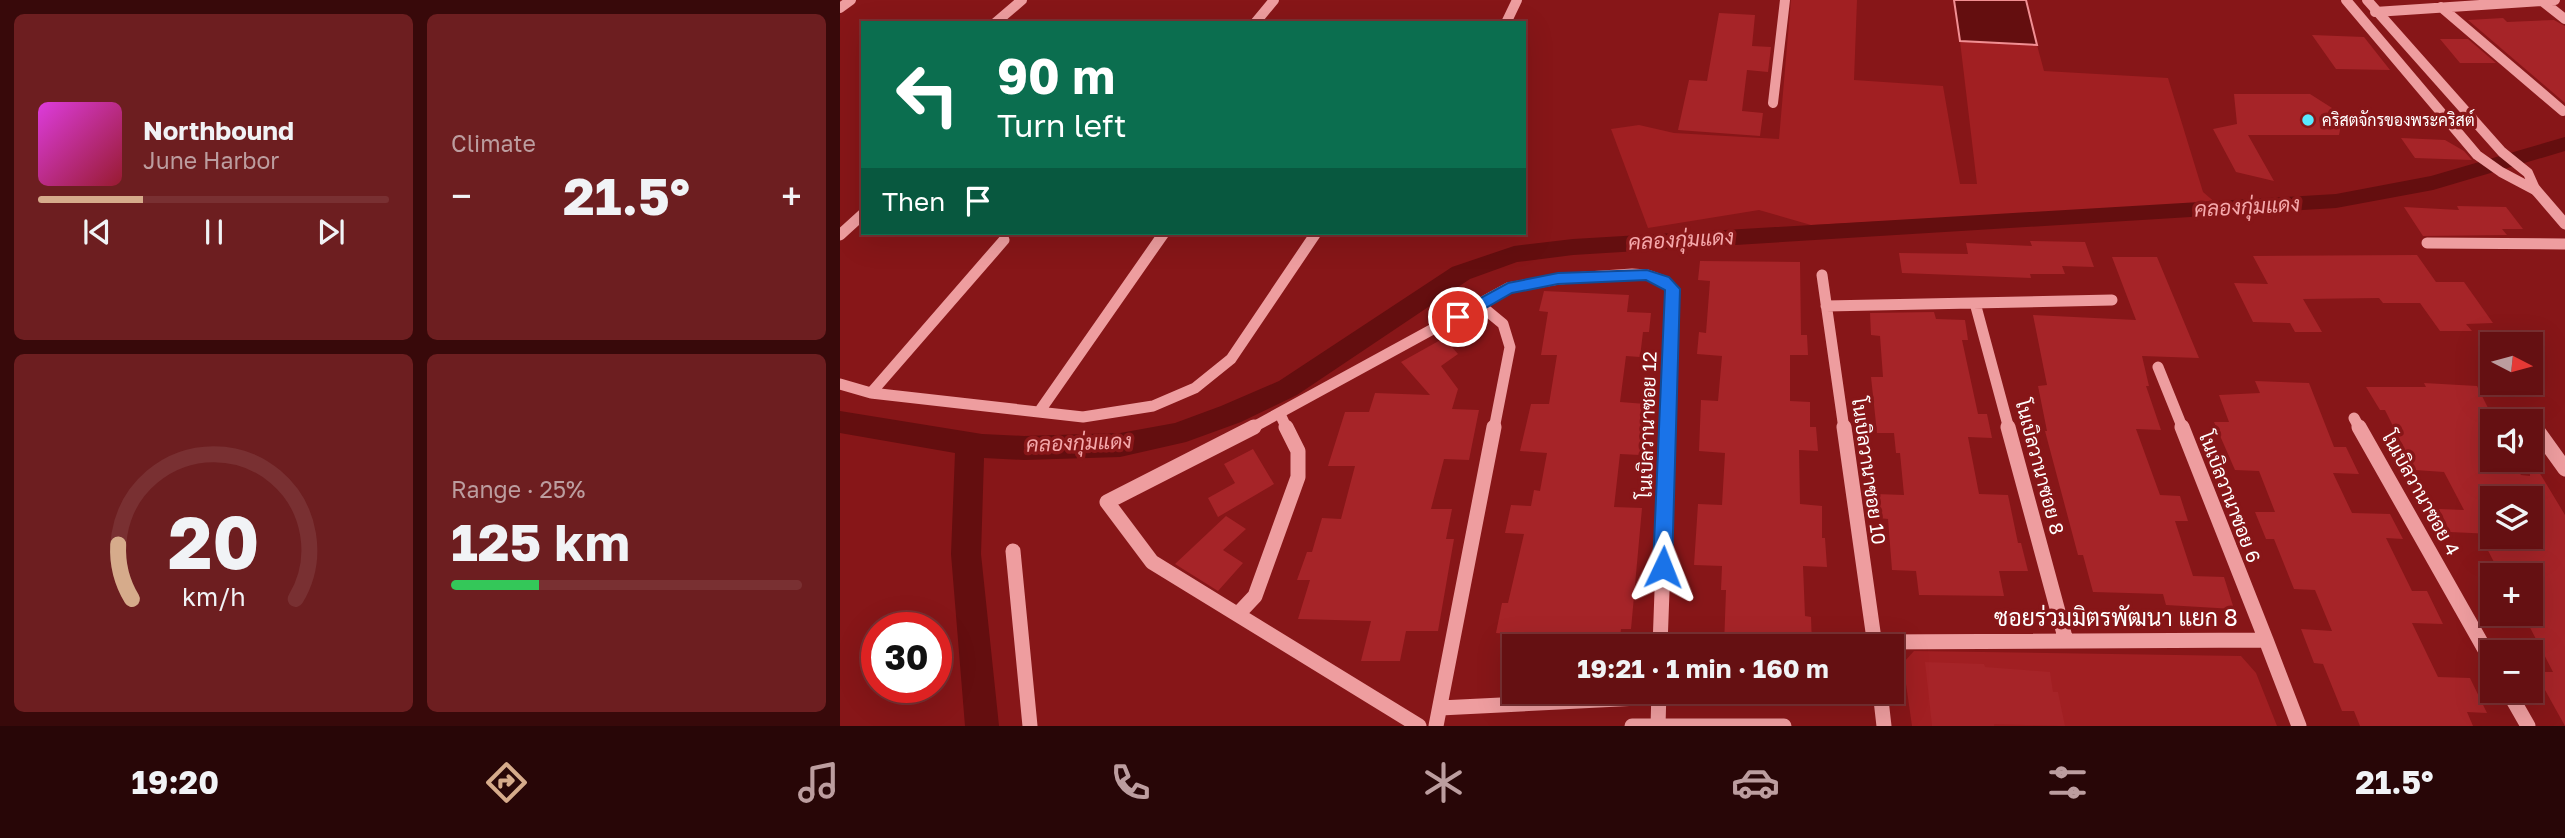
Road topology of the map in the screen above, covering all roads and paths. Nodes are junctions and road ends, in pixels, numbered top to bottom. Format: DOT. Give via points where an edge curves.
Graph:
graph roads {
  1 [pos="851,0"];
  2 [pos="1021,0"];
  3 [pos="1274,0"];
  4 [pos="1517,0"];
  5 [pos="1784,0"];
  6 [pos="2346,0"];
  7 [pos="2367,0"];
  8 [pos="2553,0"];
  9 [pos="2542,1"];
  10 [pos="2458,3"];
  11 [pos="2441,7"];
  12 [pos="840,8"];
  13 [pos="2378,12"];
  14 [pos="2357,13"];
  15 [pos="2565,19"];
  16 [pos="997,21"];
  17 [pos="1257,21"];
  18 [pos="1507,21"];
  19 [pos="1773,103"];
  20 [pos="2563,111"];
  21 [pos="2477,155"];
  22 [pos="2535,190"];
  23 [pos="861,216"];
  24 [pos="2565,224"];
  25 [pos="840,235"];
  26 [pos="1163,235"];
  27 [pos="1314,235"];
  28 [pos="1004,240"];
  29 [pos="2427,243"];
  30 [pos="2565,244"];
  31 [pos="1822,275"];
  32 [pos="2112,300"];
  33 [pos="1975,303"];
  34 [pos="1480,304"];
  35 [pos="1826,306"];
  36 [pos="2158,368"];
  37 [pos="840,384"];
  38 [pos="871,393"];
  39 [pos="1039,412"];
  40 [pos="1280,414"];
  41 [pos="2354,418"];
  42 [pos="2543,438"];
  43 [pos="2565,469"];
  44 [pos="1013,551"];
  45 [pos="1239,613"];
  46 [pos="1660,634"];
  47 [pos="1874,634"];
  48 [pos="2266,640"];
  49 [pos="2066,641"];
  50 [pos="2480,641"];
  51 [pos="1904,644"];
  52 [pos="2515,703"];
  53 [pos="1503,704"];
  54 [pos="1659,704"];
  55 [pos="1882,704"];
  56 [pos="1440,708"];
  57 [pos="1658,725"];
  58 [pos="1030,726"];
  59 [pos="1419,726"];
  60 [pos="1436,726"];
  61 [pos="1632,726"];
  62 [pos="1784,726"];
  63 [pos="1884,726"];
  64 [pos="2299,726"];
  65 [pos="2528,726"];
  1 -- 12 [label="street"];
  2 -- 16 [label="street"];
  3 -- 17 [label="street"];
  4 -- 18 [label="street"];
  5 -- 19 [label="street"];
  6 -- 14 [label="street"];
  7 -- 13 [label="street"];
  8 -- 9 [label="street"];
  9 -- 10 [label="street"];
  9 -- 15 [label="street"];
  10 -- 11 [label="street"];
  11 -- 13 [label="street"];
  11 -- 20 [label="street"];
  13 -- 14 [label="street"];
  13 -- 22 [label="street" via="2502,152 2523,168"];
  14 -- 21 [label="street"];
  21 -- 22 [label="street"];
  22 -- 24 [label="street"];
  23 -- 25 [label="street"];
  26 -- 39 [label="street"];
  27 -- 39 [label="street" via="1220,372 1184,395 1132,413 1083,417"];
  28 -- 38 [label="street"];
  29 -- 30 [label="street"];
  31 -- 35 [label="street, โนเบิลวานาซอย 10"];
  32 -- 33 [label="street"];
  33 -- 35 [label="street"];
  33 -- 49 [label="street, โนเบิลวานาซอย 8"];
  34 -- 40 [label="street"];
  34 -- 46 [label="street, โนเบิลวานาซอย 12" via="1508,288 1558,279 1647,275 1673,289"];
  34 -- 56 [label="street" via="1503,324 1510,347"];
  35 -- 47 [label="street, โนเบิลวานาซอย 10"];
  36 -- 48 [label="street, โนเบิลวานาซอย 6"];
  37 -- 38 [label="street"];
  38 -- 39 [label="street"];
  40 -- 45 [label="street" via="1298,451 1298,477 1255,596"];
  40 -- 45 [label="street" via="1107,502 1152,562"];
  41 -- 50 [label="street, โนเบิลวานาซอย 4"];
  42 -- 43 [label="street"];
  44 -- 58 [label="street"];
  45 -- 59 [label="street"];
  48 -- 49 [label="street, ซอยร่วมมิตรพัฒนา แยก 8"];
  48 -- 64 [label="street"];
  49 -- 51 [label="street, ซอยร่วมมิตรพัฒนา แยก 8"];
  52 -- 65 [label="street"];
  53 -- 56 [label="street"];
  54 -- 57 [label="street"];
  55 -- 63 [label="street"];
  56 -- 60 [label="street"];
  57 -- 61 [label="street"];
  57 -- 62 [label="street"];
}
